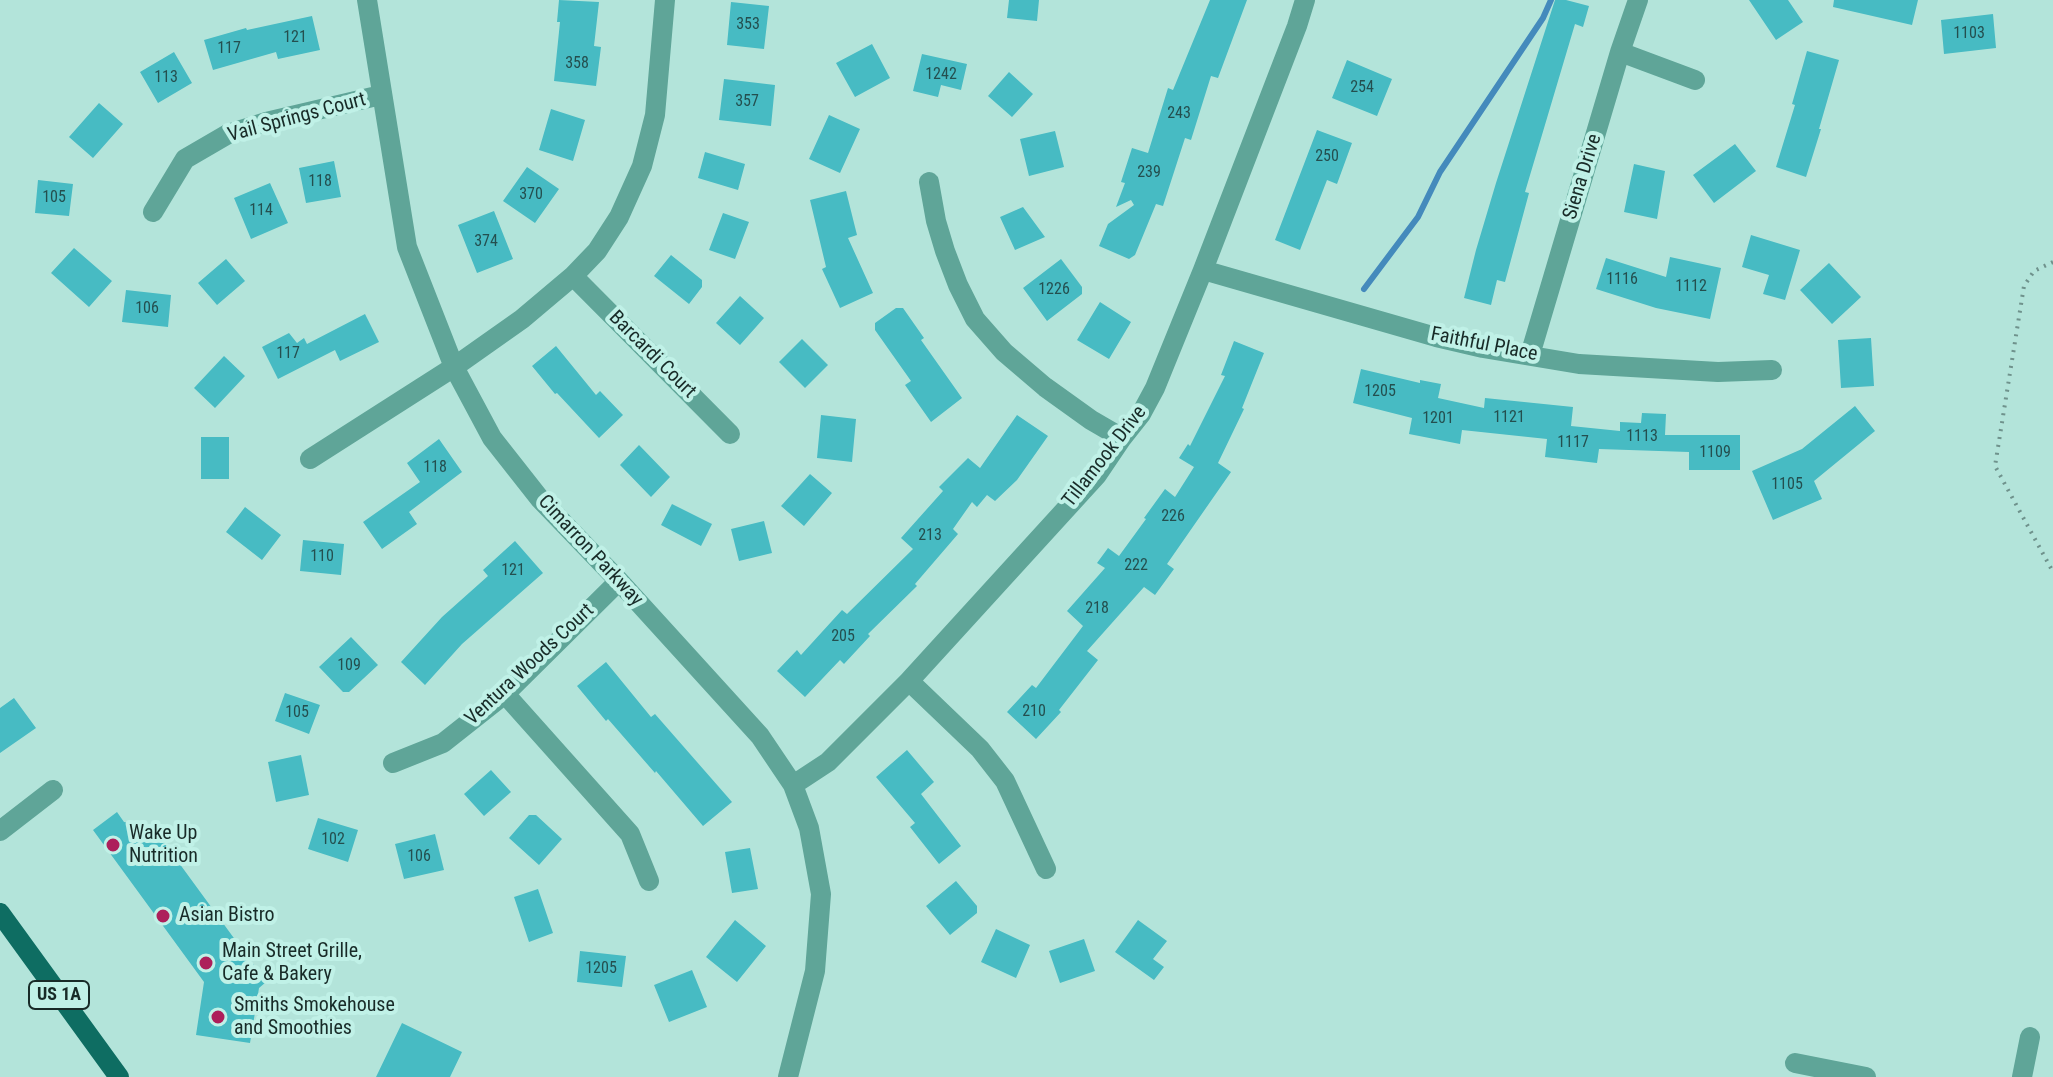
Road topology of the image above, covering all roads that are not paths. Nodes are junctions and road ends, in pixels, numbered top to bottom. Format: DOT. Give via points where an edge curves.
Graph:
graph roads {
  1 [pos="367,0"];
  2 [pos="665,0"];
  3 [pos="1305,0"];
  4 [pos="1638,0"];
  5 [pos="1620,52"];
  6 [pos="1695,80"];
  7 [pos="381,95"];
  8 [pos="929,182"];
  9 [pos="153,212"];
  10 [pos="1203,270"];
  11 [pos="573,276"];
  12 [pos="1530,355"];
  13 [pos="454,367"];
  14 [pos="1772,370"];
  15 [pos="730,434"];
  16 [pos="1122,438"];
  17 [pos="310,459"];
  18 [pos="619,581"];
  19 [pos="909,681"];
  20 [pos="505,694"];
  21 [pos="393,763"];
  22 [pos="793,785"];
  23 [pos="53,790"];
  24 [pos="0,831"];
  25 [pos="1046,869"];
  26 [pos="649,881"];
  27 [pos="0,913"];
  28 [pos="2030,1037"];
  29 [pos="1795,1063"];
  30 [pos="119,1077"];
  31 [pos="788,1077"];
  32 [pos="1866,1077"];
  33 [pos="2022,1077"];
  1 -- 7 [label="street, Cimarron Parkway"];
  2 -- 11 [label="street" via="655,115 642,166 619,217"];
  3 -- 10 [label="street, Tillamook Drive"];
  4 -- 5 [label="street, Siena Drive"];
  5 -- 6 [label="street"];
  5 -- 12 [label="street, Siena Drive"];
  7 -- 9 [label="street, Vail Springs Court" via="228,134 185,159"];
  7 -- 13 [label="street, Cimarron Parkway" via="407,247"];
  8 -- 16 [label="street" via="945,251 975,319 1045,387"];
  10 -- 12 [label="street, Faithful Place" via="1436,337"];
  10 -- 16 [label="street, Tillamook Drive" via="1155,388"];
  11 -- 13 [label="street"];
  11 -- 15 [label="street, Barcardi Court"];
  12 -- 14 [label="street, Faithful Place" via="1640,369"];
  13 -- 17 [label="street"];
  13 -- 18 [label="street, Cimarron Parkway" via="492,438 540,499"];
  16 -- 19 [label="street, Tillamook Drive" via="1097,475"];
  18 -- 20 [label="street, Ventura Woods Court"];
  18 -- 22 [label="street, Cimarron Parkway" via="760,736"];
  19 -- 22 [label="street, Tillamook Drive" via="828,762"];
  19 -- 25 [label="street" via="980,749 1005,781"];
  20 -- 21 [label="street, Ventura Woods Court" via="443,743"];
  20 -- 26 [label="street" via="630,834"];
  22 -- 31 [label="street, Cimarron Parkway" via="809,828 821,894 815,971"];
  23 -- 24 [label="street"];
  27 -- 30 [label="main road, US 1A"];
  28 -- 33 [label="street"];
  29 -- 32 [label="street"];
}
